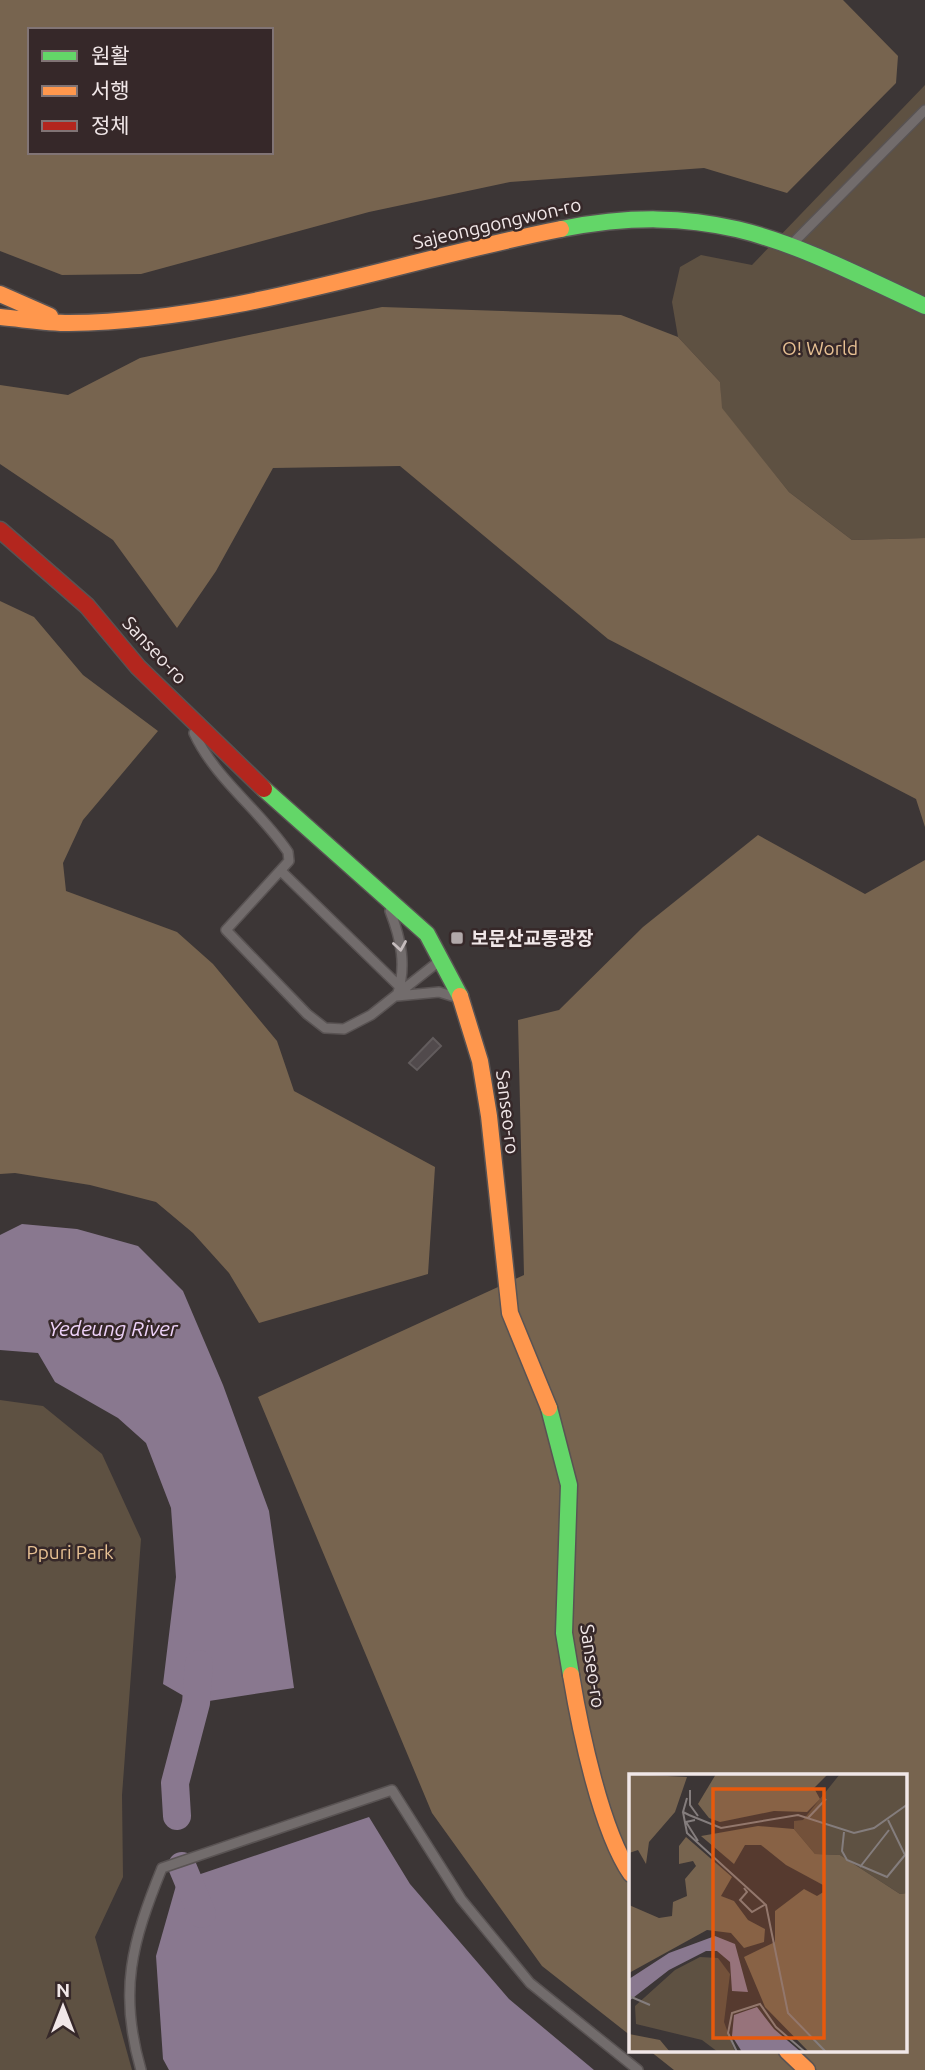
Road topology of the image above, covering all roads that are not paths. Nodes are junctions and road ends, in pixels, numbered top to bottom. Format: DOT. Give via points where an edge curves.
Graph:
graph roads {
  1 [pos="925,110"];
  2 [pos="792,243"];
  3 [pos="0,294"];
  4 [pos="0,304"];
  5 [pos="925,306"];
  6 [pos="0,317"];
  7 [pos="67,323"];
  8 [pos="0,530"];
  9 [pos="183,709"];
  10 [pos="281,871"];
  11 [pos="385,898"];
  12 [pos="441,959"];
  13 [pos="399,992"];
  14 [pos="465,1004"];
  15 [pos="629,1871"];
  16 [pos="788,2052"];
  17 [pos="141,2070"];
  18 [pos="638,2070"];
  19 [pos="807,2070"];
  1 -- 2 [label="lane"];
  2 -- 5 [label="street, Sajeonggongwon-ro"];
  2 -- 7 [label="street, Sajeonggongwon-ro" via="709,222 635,217 559,227 256,300 146,317"];
  3 -- 7 [label="street"];
  4 -- 7 [label="street, Sajeonggongwon-ro"];
  6 -- 7 [label="street, Sajeonggongwon-ro"];
  8 -- 9 [label="street, Sanseo-ro" via="87,606 138,667"];
  9 -- 10 [label="lane" via="203,752 288,852 289,861"];
  9 -- 11 [label="street, Sanseo-ro"];
  10 -- 13 [label="lane"];
  10 -- 13 [label="lane" via="226,930 307,1014 325,1028 344,1029"];
  11 -- 12 [label="street, Sanseo-ro" via="427,934"];
  11 -- 13 [label="lane, one-way" via="401,942"];
  12 -- 13 [label="lane"];
  12 -- 14 [label="street, Sanseo-ro"];
  13 -- 14 [label="lane" via="439,992"];
  14 -- 15 [label="street, Sanseo-ro" via="489,1116 510,1313 552,1414 569,1485 564,1633 579,1724 604,1811"];
  16 -- 19 [label="street"];
  17 -- 18 [label="lane" via="130,2031 131,1969 138,1927 162,1868 392,1790 461,1899 530,1983"];
}
